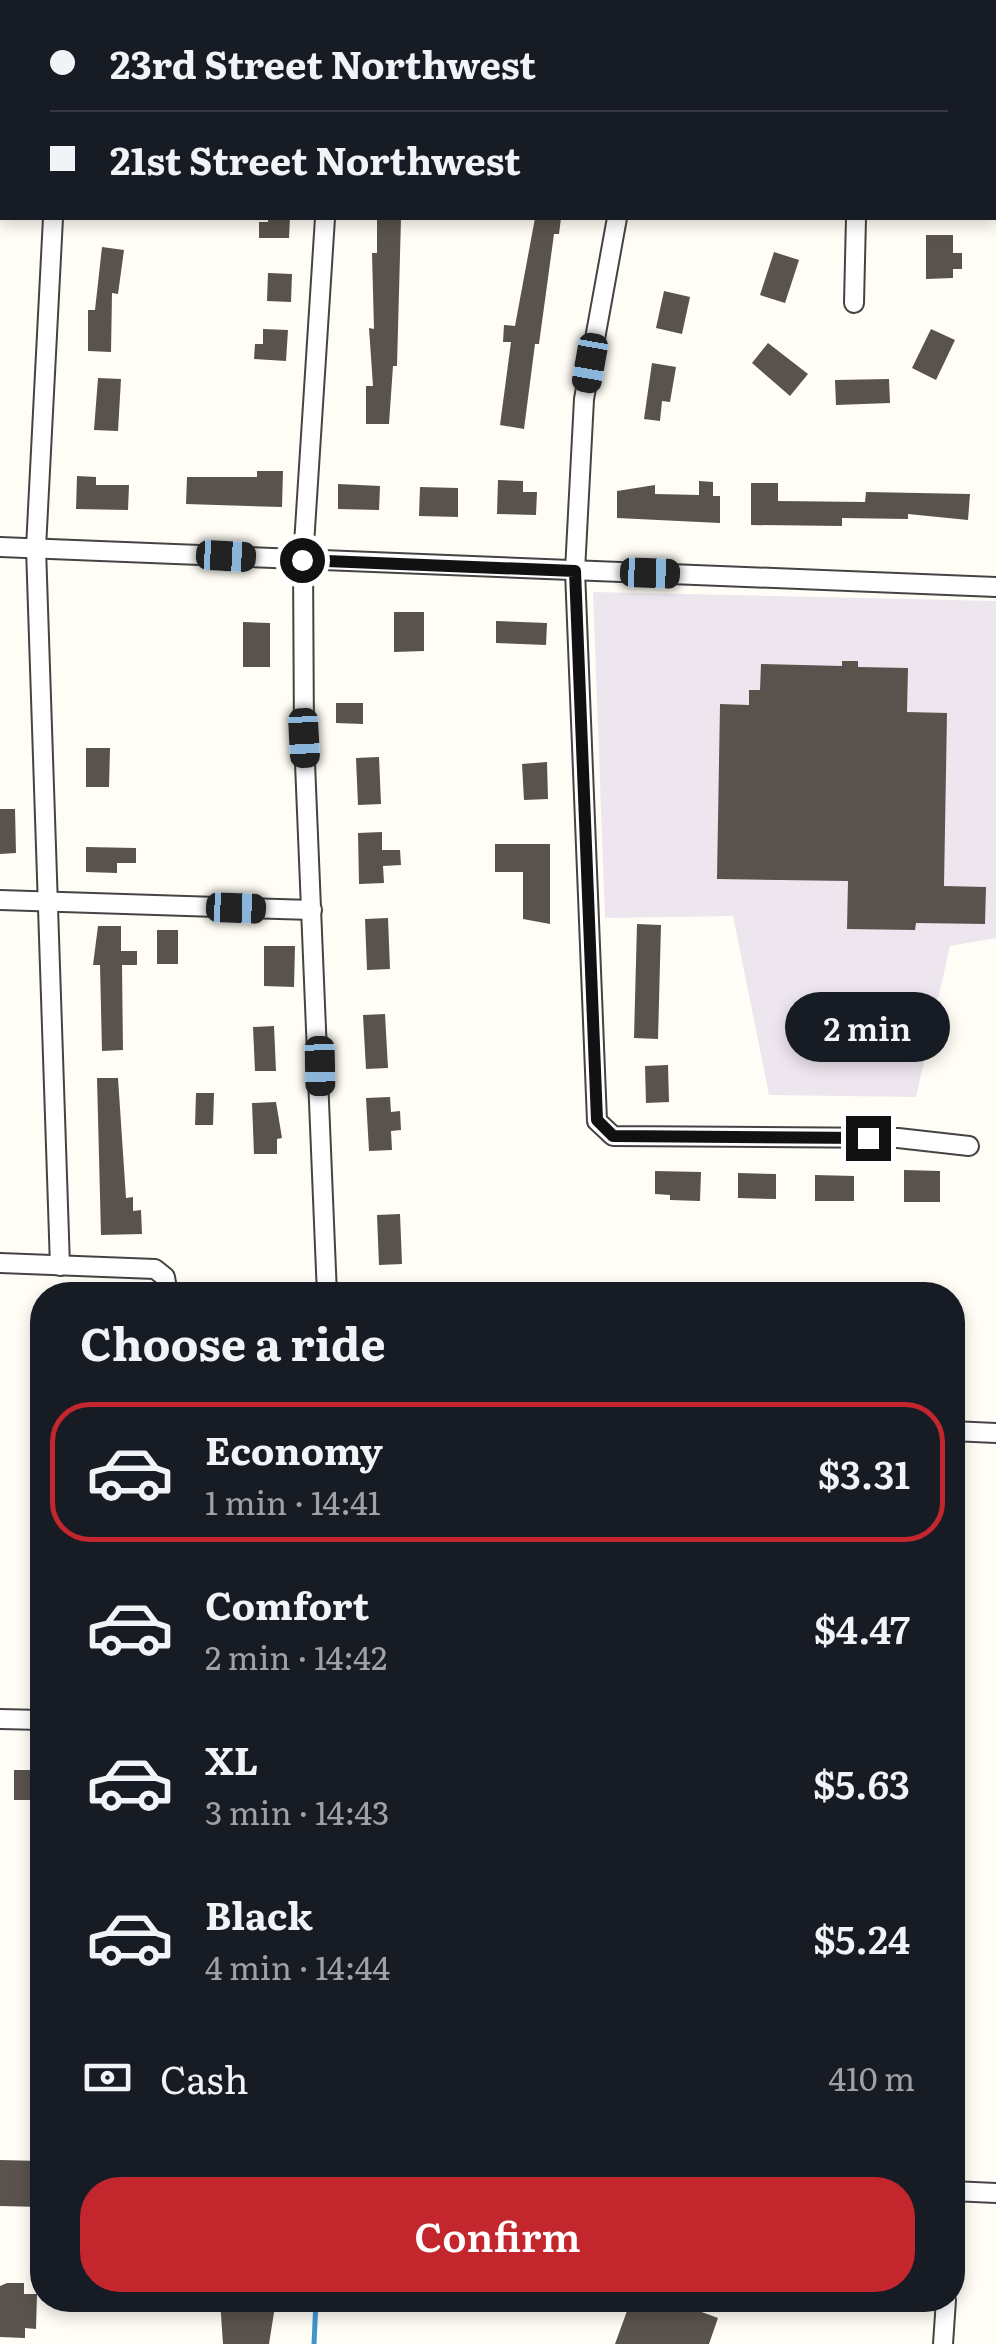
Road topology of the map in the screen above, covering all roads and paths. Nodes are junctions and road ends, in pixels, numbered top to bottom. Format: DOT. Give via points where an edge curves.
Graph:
graph roads {
  1 [pos="53,220"];
  2 [pos="325,220"];
  3 [pos="617,220"];
  4 [pos="856,220"];
  5 [pos="854,303"];
  6 [pos="0,547"];
  7 [pos="36,548"];
  8 [pos="302,560"];
  9 [pos="575,571"];
  10 [pos="996,587"];
  11 [pos="0,900"];
  12 [pos="47,901"];
  13 [pos="312,910"];
  14 [pos="969,1146"];
  15 [pos="0,1263"];
  16 [pos="60,1266"];
  17 [pos="166,1282"];
  18 [pos="326,1282"];
  19 [pos="965,1432"];
  20 [pos="996,1433"];
  21 [pos="0,1719"];
  22 [pos="30,1720"];
  23 [pos="965,2192"];
  24 [pos="996,2193"];
  25 [pos="945,2312"];
  26 [pos="944,2344"];
  1 -- 7 [label="street"];
  2 -- 8 [label="street"];
  3 -- 9 [label="street" via="584,400"];
  4 -- 5 [label="street"];
  6 -- 7 [label="street"];
  7 -- 8 [label="street"];
  7 -- 12 [label="street"];
  8 -- 9 [label="street"];
  8 -- 13 [label="street"];
  9 -- 10 [label="street"];
  9 -- 14 [label="street" via="597,1120 604,1130 630,1136 898,1138"];
  11 -- 12 [label="street"];
  12 -- 13 [label="street"];
  12 -- 16 [label="street"];
  13 -- 18 [label="street"];
  15 -- 16 [label="street"];
  16 -- 17 [label="street" via="156,1270"];
  19 -- 20 [label="street"];
  21 -- 22 [label="street"];
  23 -- 24 [label="street"];
  25 -- 26 [label="street"];
}
